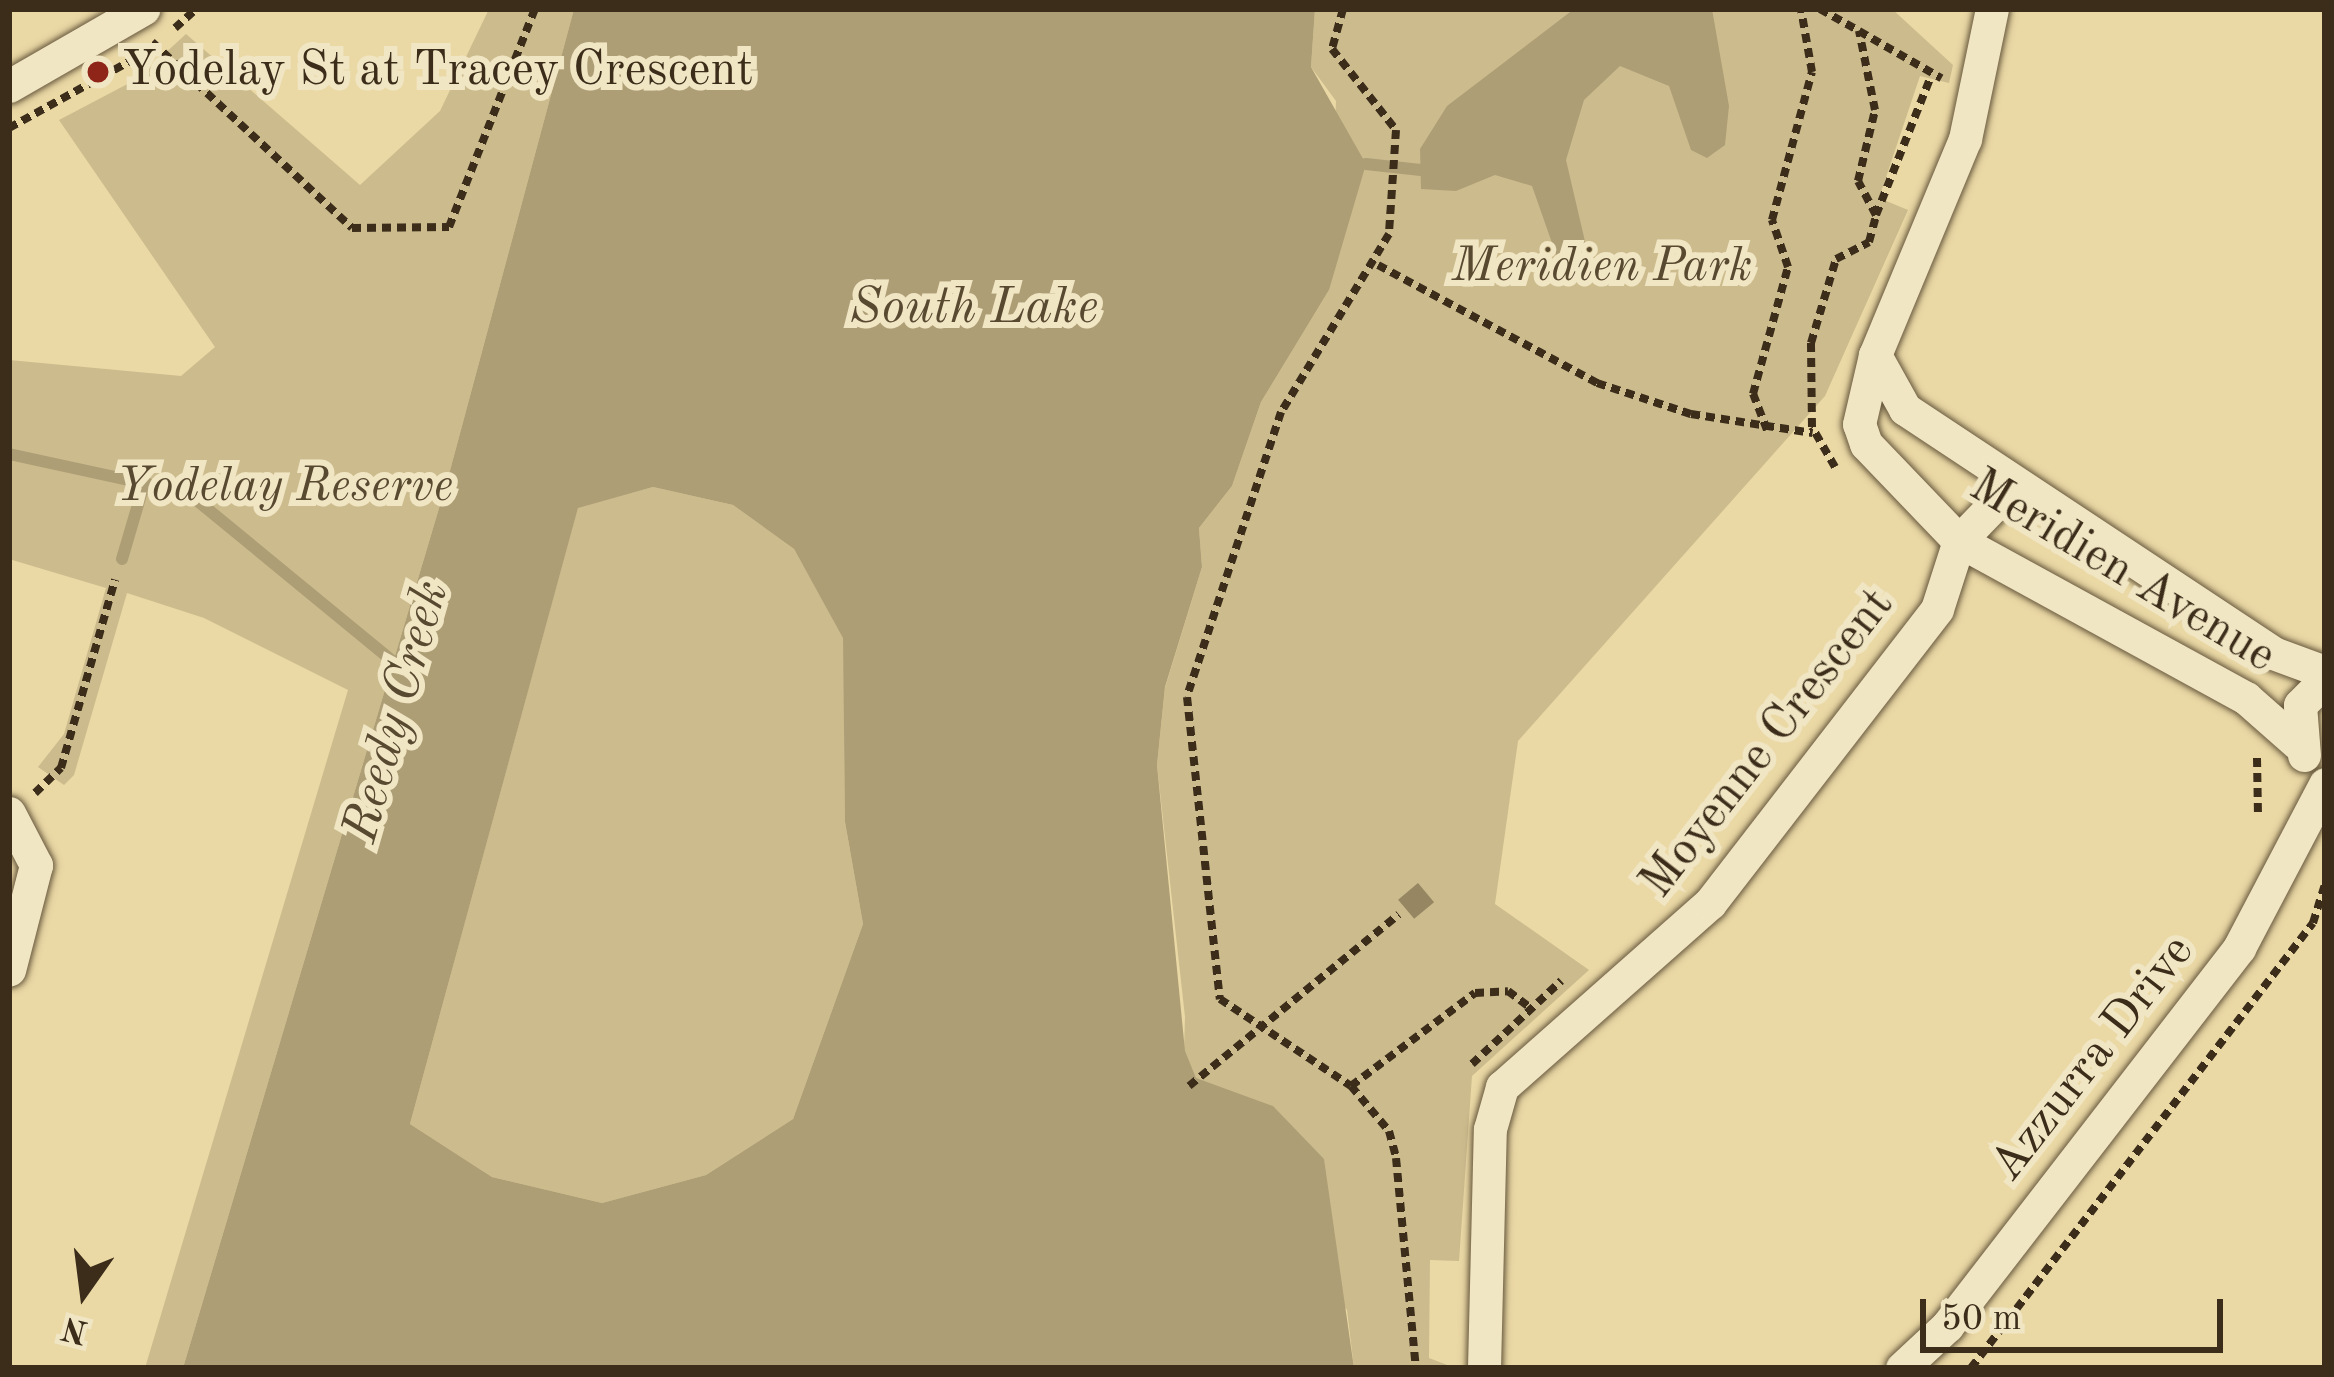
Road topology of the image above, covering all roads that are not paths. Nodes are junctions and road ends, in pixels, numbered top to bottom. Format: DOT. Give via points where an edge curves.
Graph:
graph roads {
  1 [pos="1992,9"];
  2 [pos="136,15"];
  3 [pos="9,86"];
  4 [pos="1875,355"];
  5 [pos="2015,483"];
  6 [pos="1959,541"];
  7 [pos="2325,676"];
  8 [pos="2297,743"];
  9 [pos="2325,781"];
  10 [pos="11,814"];
  11 [pos="9,970"];
  12 [pos="1484,1368"];
  13 [pos="1902,1368"];
  1 -- 4 [label="street, Meridien Avenue" via="1966,139"];
  2 -- 3 [label="street"];
  4 -- 5 [label="street, Meridien Avenue" via="1906,409"];
  4 -- 6 [label="street, Meridien Avenue" via="1859,424 1866,444"];
  5 -- 6 [label="street, Moyenne Crescent"];
  5 -- 7 [label="street, Meridien Avenue" via="2288,662"];
  6 -- 8 [label="street, Meridien Avenue" via="2246,698"];
  6 -- 12 [label="street, Moyenne Crescent" via="1937,609 1710,903 1502,1087 1490,1130"];
  7 -- 8 [label="street" via="2300,705"];
  8 -- 9 [label="street, Meridien Avenue"];
  9 -- 13 [label="street, Azzurra Drive" via="2239,949"];
  10 -- 11 [label="street" via="35,866"];
}
